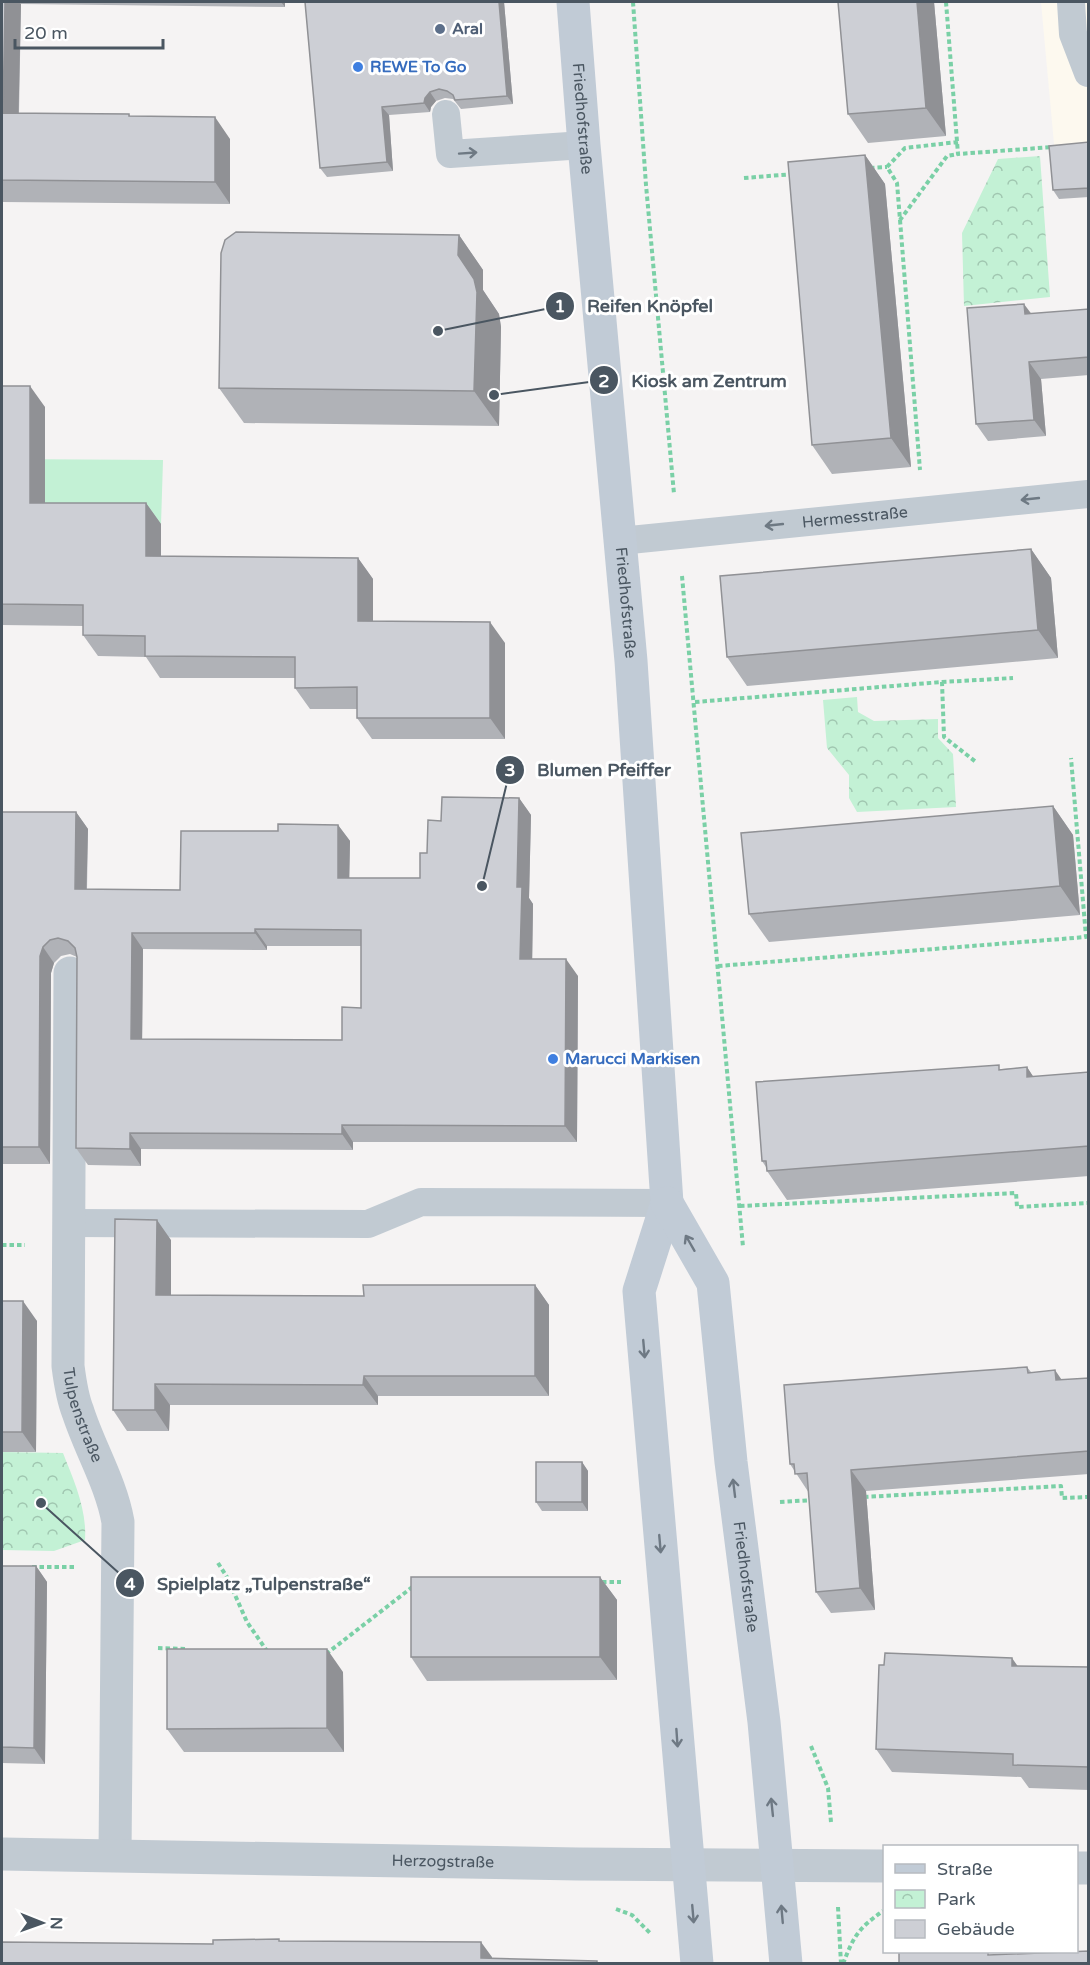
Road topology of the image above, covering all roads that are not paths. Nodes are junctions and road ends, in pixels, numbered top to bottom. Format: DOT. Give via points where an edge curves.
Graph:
graph roads {
  1 [pos="573,2"];
  2 [pos="1071,2"];
  3 [pos="1089,73"];
  4 [pos="446,114"];
  5 [pos="584,145"];
  6 [pos="1089,494"];
  7 [pos="620,541"];
  8 [pos="70,973"];
  9 [pos="667,1203"];
  10 [pos="68,1223"];
  11 [pos="2,1854"];
  12 [pos="115,1854"];
  13 [pos="688,1865"];
  14 [pos="778,1866"];
  15 [pos="883,1866"];
  16 [pos="697,1964"];
  17 [pos="786,1964"];
  1 -- 5 [label="main road, Friedhofstraße"];
  2 -- 3 [label="lane" via="1073,34"];
  4 -- 5 [label="lane, one-way" via="450,154"];
  5 -- 7 [label="main road, Friedhofstraße"];
  6 -- 7 [label="lane, Hermesstraße, one-way"];
  7 -- 9 [label="main road, Friedhofstraße"];
  8 -- 10 [label="street, Tulpenstraße"];
  9 -- 10 [label="lane" via="421,1202 368,1224"];
  9 -- 13 [label="main road, Friedhofstraße, one-way" via="639,1291"];
  14 -- 9 [label="main road, Friedhofstraße, one-way" via="713,1283"];
  10 -- 12 [label="street, Tulpenstraße" via="68,1366 72,1395 114,1502 118,1522"];
  11 -- 12 [label="street, Herzogstraße"];
  12 -- 13 [label="street, Herzogstraße"];
  13 -- 14 [label="street, Herzogstraße"];
  13 -- 16 [label="main road, Friedhofstraße, one-way"];
  14 -- 15 [label="street, Herzogstraße"];
  17 -- 14 [label="main road, Friedhofstraße, one-way"];
}
